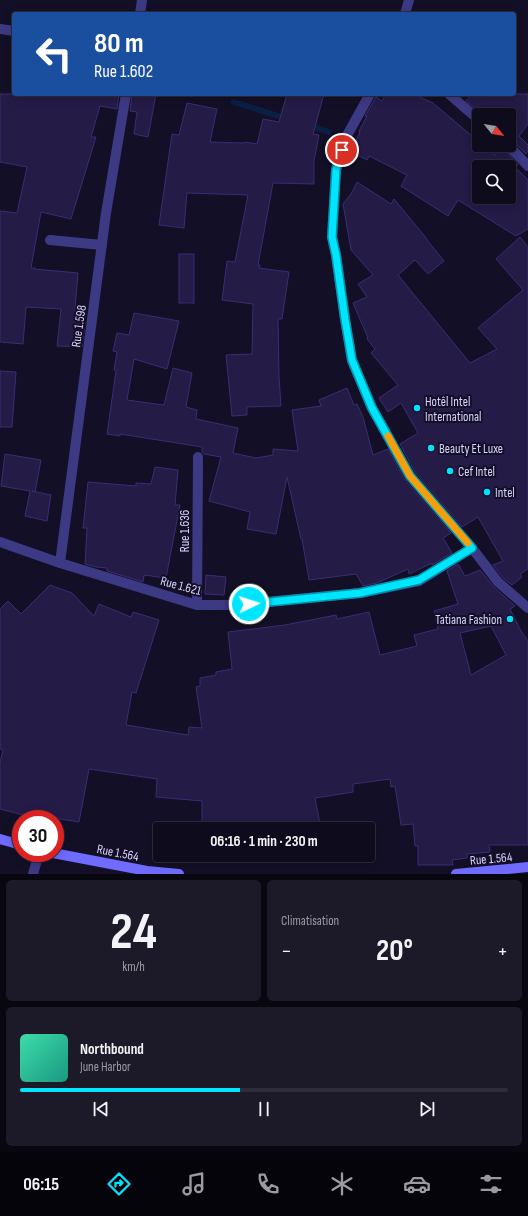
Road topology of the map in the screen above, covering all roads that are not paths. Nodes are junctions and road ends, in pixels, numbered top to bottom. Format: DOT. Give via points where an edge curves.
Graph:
graph roads {
  1 [pos="142,0"];
  2 [pos="409,0"];
  3 [pos="140,12"];
  4 [pos="405,12"];
  5 [pos="0,29"];
  6 [pos="12,31"];
  7 [pos="126,96"];
  8 [pos="369,96"];
  9 [pos="451,96"];
  10 [pos="472,114"];
  11 [pos="515,152"];
  12 [pos="528,166"];
  13 [pos="50,240"];
  14 [pos="102,244"];
  15 [pos="198,457"];
  16 [pos="0,542"];
  17 [pos="472,548"];
  18 [pos="60,563"];
  19 [pos="197,605"];
  20 [pos="528,608"];
  21 [pos="0,839"];
  22 [pos="12,842"];
  23 [pos="64,855"];
  24 [pos="36,862"];
  25 [pos="528,868"];
  26 [pos="148,873"];
  27 [pos="33,874"];
  28 [pos="179,874"];
  29 [pos="456,874"];
  1 -- 3 [label="street"];
  2 -- 4 [label="street"];
  5 -- 6 [label="street"];
  7 -- 14 [label="street, Rue 1.598"];
  8 -- 17 [label="street" via="345,139 336,170 332,237 352,360 372,408 410,476"];
  9 -- 10 [label="street"];
  11 -- 12 [label="street"];
  13 -- 14 [label="street"];
  14 -- 18 [label="street, Rue 1.598"];
  15 -- 19 [label="street, Rue 1.636"];
  16 -- 18 [label="street, Rue 1.621"];
  17 -- 19 [label="street, Rue 1.621" via="419,580 360,593 234,605"];
  17 -- 20 [label="street" via="498,582"];
  18 -- 19 [label="street, Rue 1.621"];
  21 -- 22 [label="main road"];
  23 -- 26 [label="main road, Rue 1.564"];
  24 -- 27 [label="street"];
  25 -- 29 [label="main road, Rue 1.564"];
  26 -- 28 [label="main road, Rue 1.564"];
}
